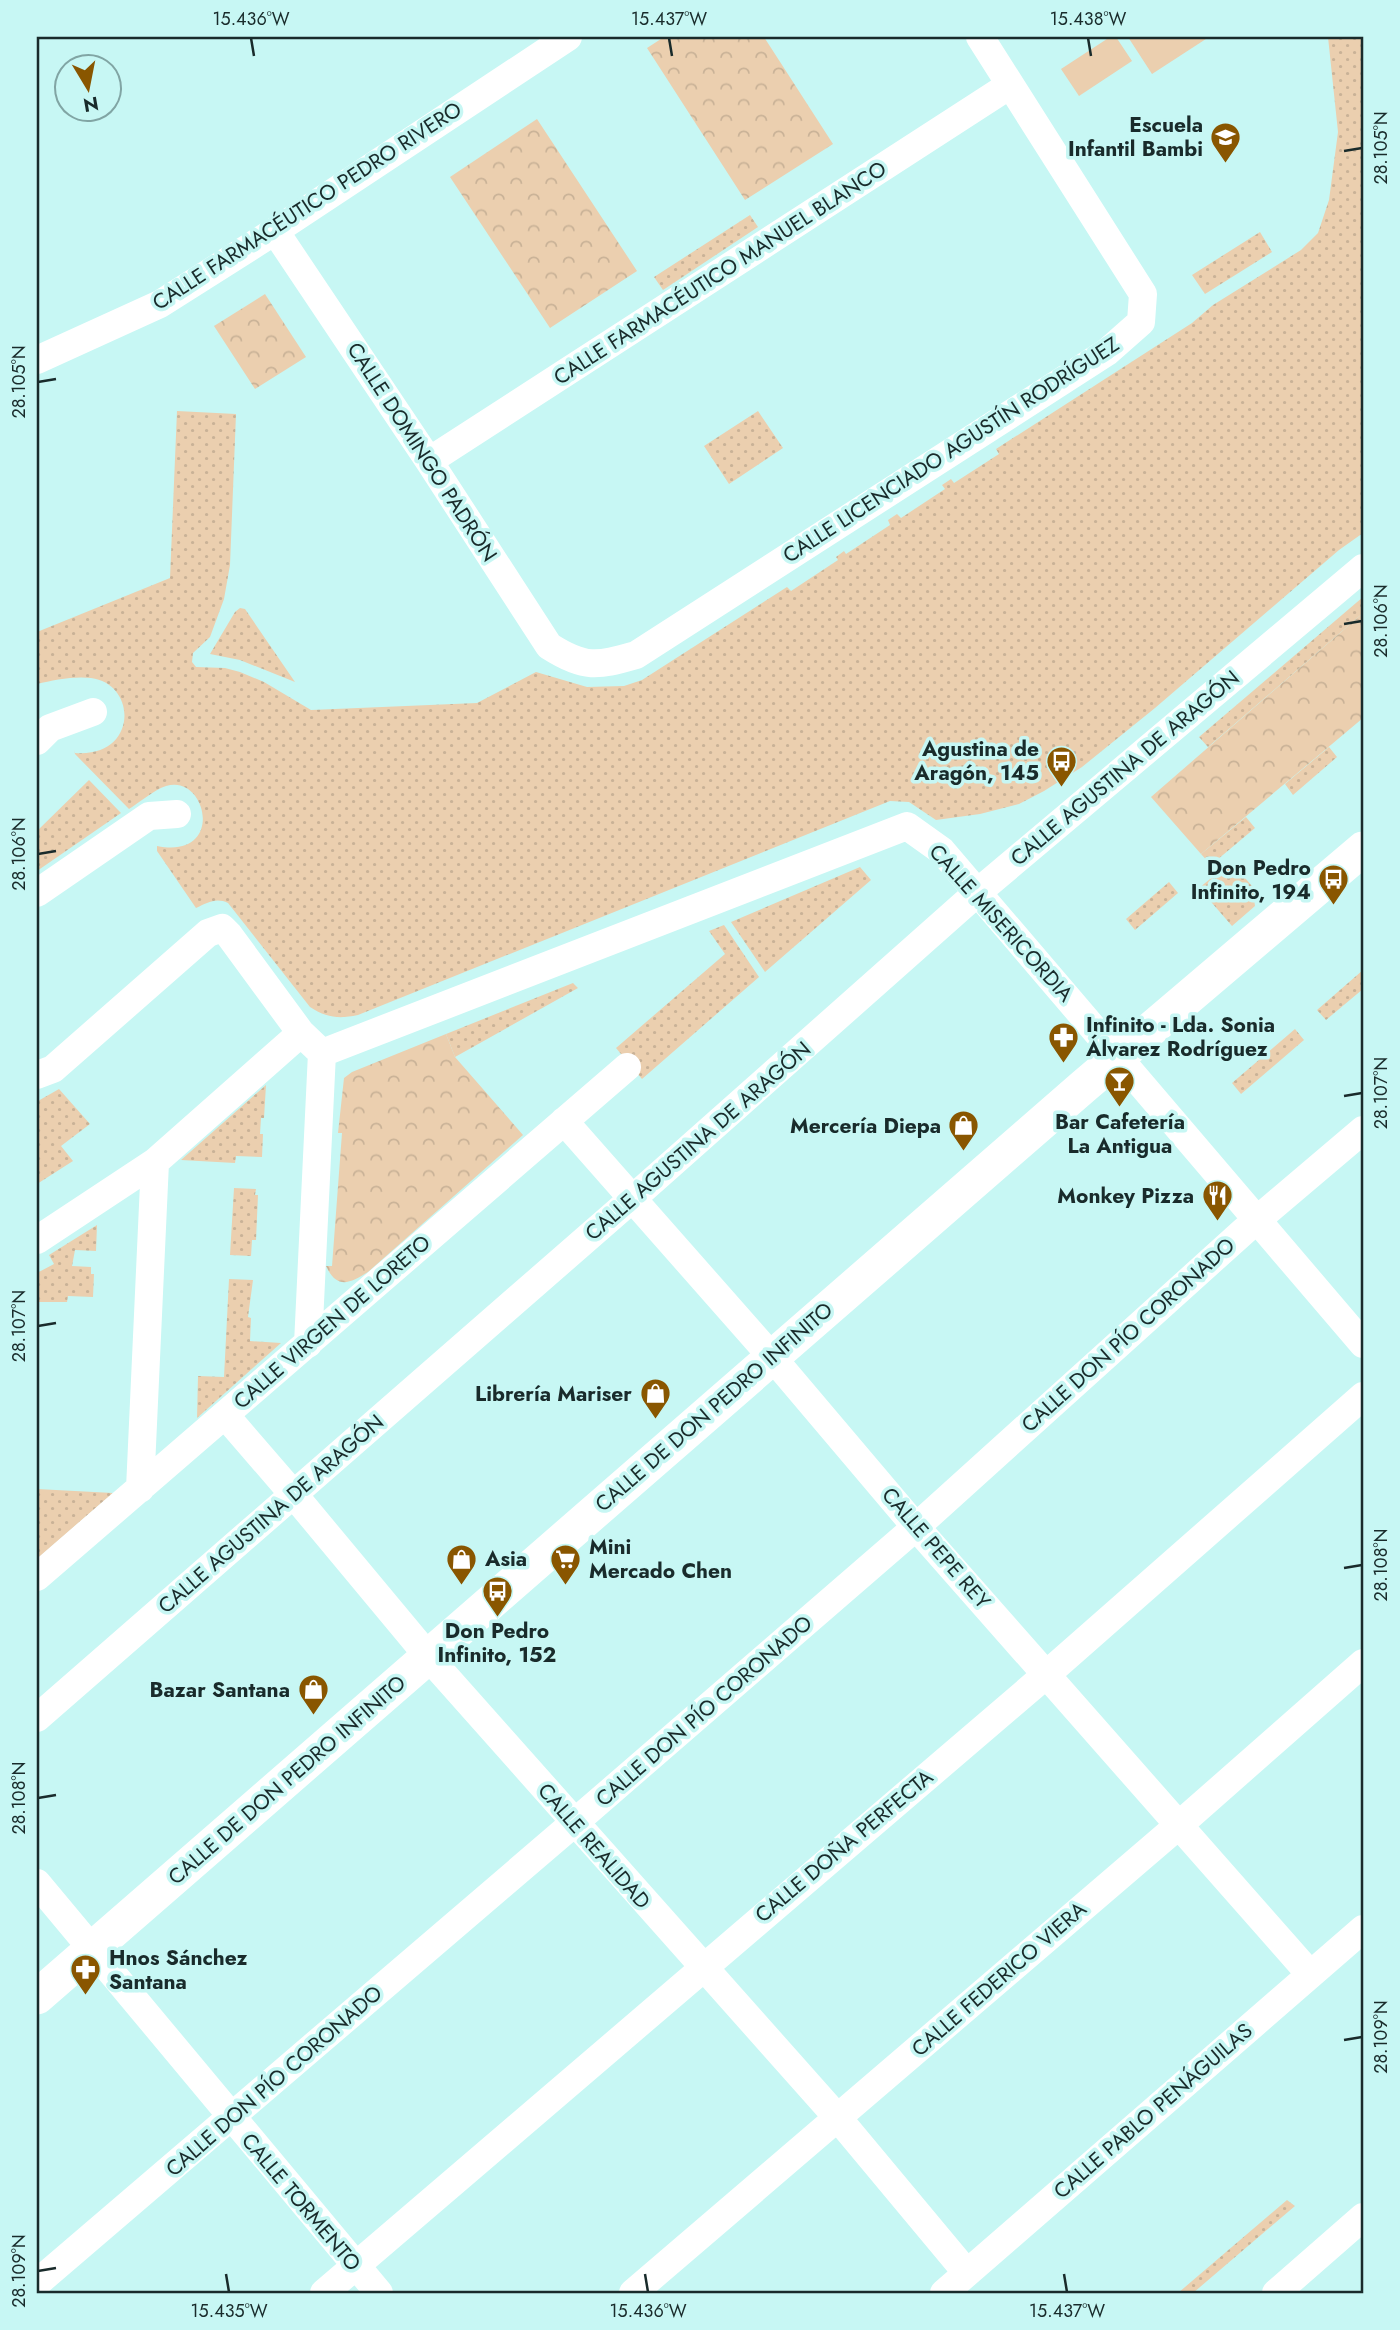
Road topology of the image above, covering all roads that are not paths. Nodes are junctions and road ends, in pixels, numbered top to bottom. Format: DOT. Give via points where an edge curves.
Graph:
graph roads {
  1 [pos="568,37"];
  2 [pos="980,37"];
  3 [pos="1010,85"];
  4 [pos="275,231"];
  5 [pos="37,360"];
  6 [pos="429,461"];
  7 [pos="1363,568"];
  8 [pos="577,662"];
  9 [pos="93,712"];
  10 [pos="37,741"];
  11 [pos="177,814"];
  12 [pos="1363,849"];
  13 [pos="978,892"];
  14 [pos="37,893"];
  15 [pos="301,1032"];
  16 [pos="322,1053"];
  17 [pos="1119,1057"];
  18 [pos="627,1067"];
  19 [pos="37,1075"];
  20 [pos="564,1121"];
  21 [pos="1363,1130"];
  22 [pos="155,1162"];
  23 [pos="632,1199"];
  24 [pos="1258,1220"];
  25 [pos="37,1240"];
  26 [pos="307,1344"];
  27 [pos="1363,1344"];
  28 [pos="772,1357"];
  29 [pos="1363,1396"];
  30 [pos="225,1415"];
  31 [pos="140,1489"];
  32 [pos="294,1495"];
  33 [pos="916,1527"];
  34 [pos="37,1577"];
  35 [pos="429,1657"];
  36 [pos="1363,1662"];
  37 [pos="1046,1674"];
  38 [pos="37,1718"];
  39 [pos="574,1824"];
  40 [pos="1179,1825"];
  41 [pos="37,1883"];
  42 [pos="1363,1929"];
  43 [pos="93,1949"];
  44 [pos="702,1967"];
  45 [pos="1310,1974"];
  46 [pos="37,1997"];
  47 [pos="231,2117"];
  48 [pos="837,2117"];
  49 [pos="1363,2217"];
  50 [pos="1363,2229"];
  51 [pos="1337,2241"];
  52 [pos="355,2266"];
  53 [pos="967,2273"];
  54 [pos="37,2283"];
  55 [pos="324,2293"];
  56 [pos="379,2293"];
  57 [pos="633,2293"];
  58 [pos="944,2293"];
  59 [pos="1276,2293"];
  1 -- 4 [label="street, CALLE FARMACÉUTICO PEDRO RIVERO"];
  2 -- 3 [label="street, CALLE LICENCIADO AGUSTÍN RODRÍGUEZ"];
  3 -- 6 [label="street, CALLE FARMACÉUTICO MANUEL BLANCO"];
  3 -- 8 [label="street, CALLE LICENCIADO AGUSTÍN RODRÍGUEZ" via="1143,294 1141,322 1107,352 636,655 602,664"];
  4 -- 5 [label="street, CALLE FARMACÉUTICO PEDRO RIVERO" via="160,304"];
  4 -- 6 [label="street, CALLE DOMINGO PADRÓN"];
  6 -- 8 [label="street, CALLE DOMINGO PADRÓN" via="549,646"];
  7 -- 13 [label="street, CALLE AGUSTINA DE ARAGÓN"];
  9 -- 10 [label="street" via="50,728"];
  11 -- 14 [label="street" via="149,816"];
  12 -- 17 [label="street, CALLE DE DON PEDRO INFINITO"];
  13 -- 16 [label="street, CALLE MISERICORDIA" via="943,851 907,826"];
  13 -- 17 [label="street, CALLE MISERICORDIA"];
  13 -- 23 [label="street, CALLE AGUSTINA DE ARAGÓN"];
  15 -- 16 [label="street"];
  15 -- 19 [label="street" via="222,928 208,933 52,1069"];
  15 -- 22 [label="street"];
  16 -- 26 [label="street"];
  17 -- 24 [label="street, CALLE MISERICORDIA"];
  17 -- 28 [label="street, CALLE DE DON PEDRO INFINITO"];
  18 -- 20 [label="street, CALLE VIRGEN DE LORETO"];
  20 -- 23 [label="street, CALLE PEPE REY"];
  20 -- 26 [label="street, CALLE VIRGEN DE LORETO"];
  21 -- 24 [label="street, CALLE DON PÍO CORONADO"];
  22 -- 25 [label="street"];
  22 -- 31 [label="street"];
  23 -- 28 [label="street, CALLE PEPE REY"];
  23 -- 32 [label="street, CALLE AGUSTINA DE ARAGÓN"];
  24 -- 27 [label="street, CALLE MISERICORDIA"];
  24 -- 33 [label="street, CALLE DON PÍO CORONADO"];
  26 -- 30 [label="street, CALLE VIRGEN DE LORETO"];
  28 -- 33 [label="street, CALLE PEPE REY"];
  28 -- 35 [label="street, CALLE DE DON PEDRO INFINITO"];
  29 -- 37 [label="street, CALLE DOÑA PERFECTA"];
  30 -- 31 [label="street, CALLE VIRGEN DE LORETO"];
  30 -- 32 [label="street, CALLE REALIDAD"];
  31 -- 34 [label="street, CALLE VIRGEN DE LORETO"];
  32 -- 35 [label="street, CALLE REALIDAD"];
  32 -- 38 [label="street, CALLE AGUSTINA DE ARAGÓN"];
  33 -- 37 [label="street, CALLE PEPE REY"];
  33 -- 39 [label="street, CALLE DON PÍO CORONADO"];
  35 -- 39 [label="street, CALLE REALIDAD"];
  35 -- 43 [label="street, CALLE DE DON PEDRO INFINITO"];
  36 -- 40 [label="street, CALLE FEDERICO VIERA"];
  37 -- 40 [label="street, CALLE PEPE REY"];
  37 -- 44 [label="street, CALLE DOÑA PERFECTA"];
  39 -- 44 [label="street, CALLE REALIDAD"];
  39 -- 47 [label="street, CALLE DON PÍO CORONADO"];
  40 -- 45 [label="street, CALLE PEPE REY"];
  40 -- 48 [label="street, CALLE FEDERICO VIERA"];
  41 -- 43 [label="street, CALLE TORMENTO"];
  42 -- 45 [label="street, CALLE PABLO PENÁGUILAS"];
  43 -- 46 [label="street, CALLE DE DON PEDRO INFINITO"];
  43 -- 47 [label="street, CALLE TORMENTO"];
  44 -- 48 [label="street, CALLE REALIDAD"];
  44 -- 52 [label="street, CALLE DOÑA PERFECTA"];
  45 -- 53 [label="street, CALLE PABLO PENÁGUILAS"];
  47 -- 52 [label="street, CALLE TORMENTO"];
  47 -- 54 [label="street, CALLE DON PÍO CORONADO"];
  48 -- 53 [label="street, CALLE REALIDAD"];
  48 -- 57 [label="street, CALLE FEDERICO VIERA"];
  49 -- 51 [label="street"];
  50 -- 51 [label="street"];
  51 -- 59 [label="street"];
  52 -- 55 [label="street, CALLE DOÑA PERFECTA"];
  52 -- 56 [label="street, CALLE TORMENTO"];
  53 -- 58 [label="street, CALLE PABLO PENÁGUILAS"];
}
